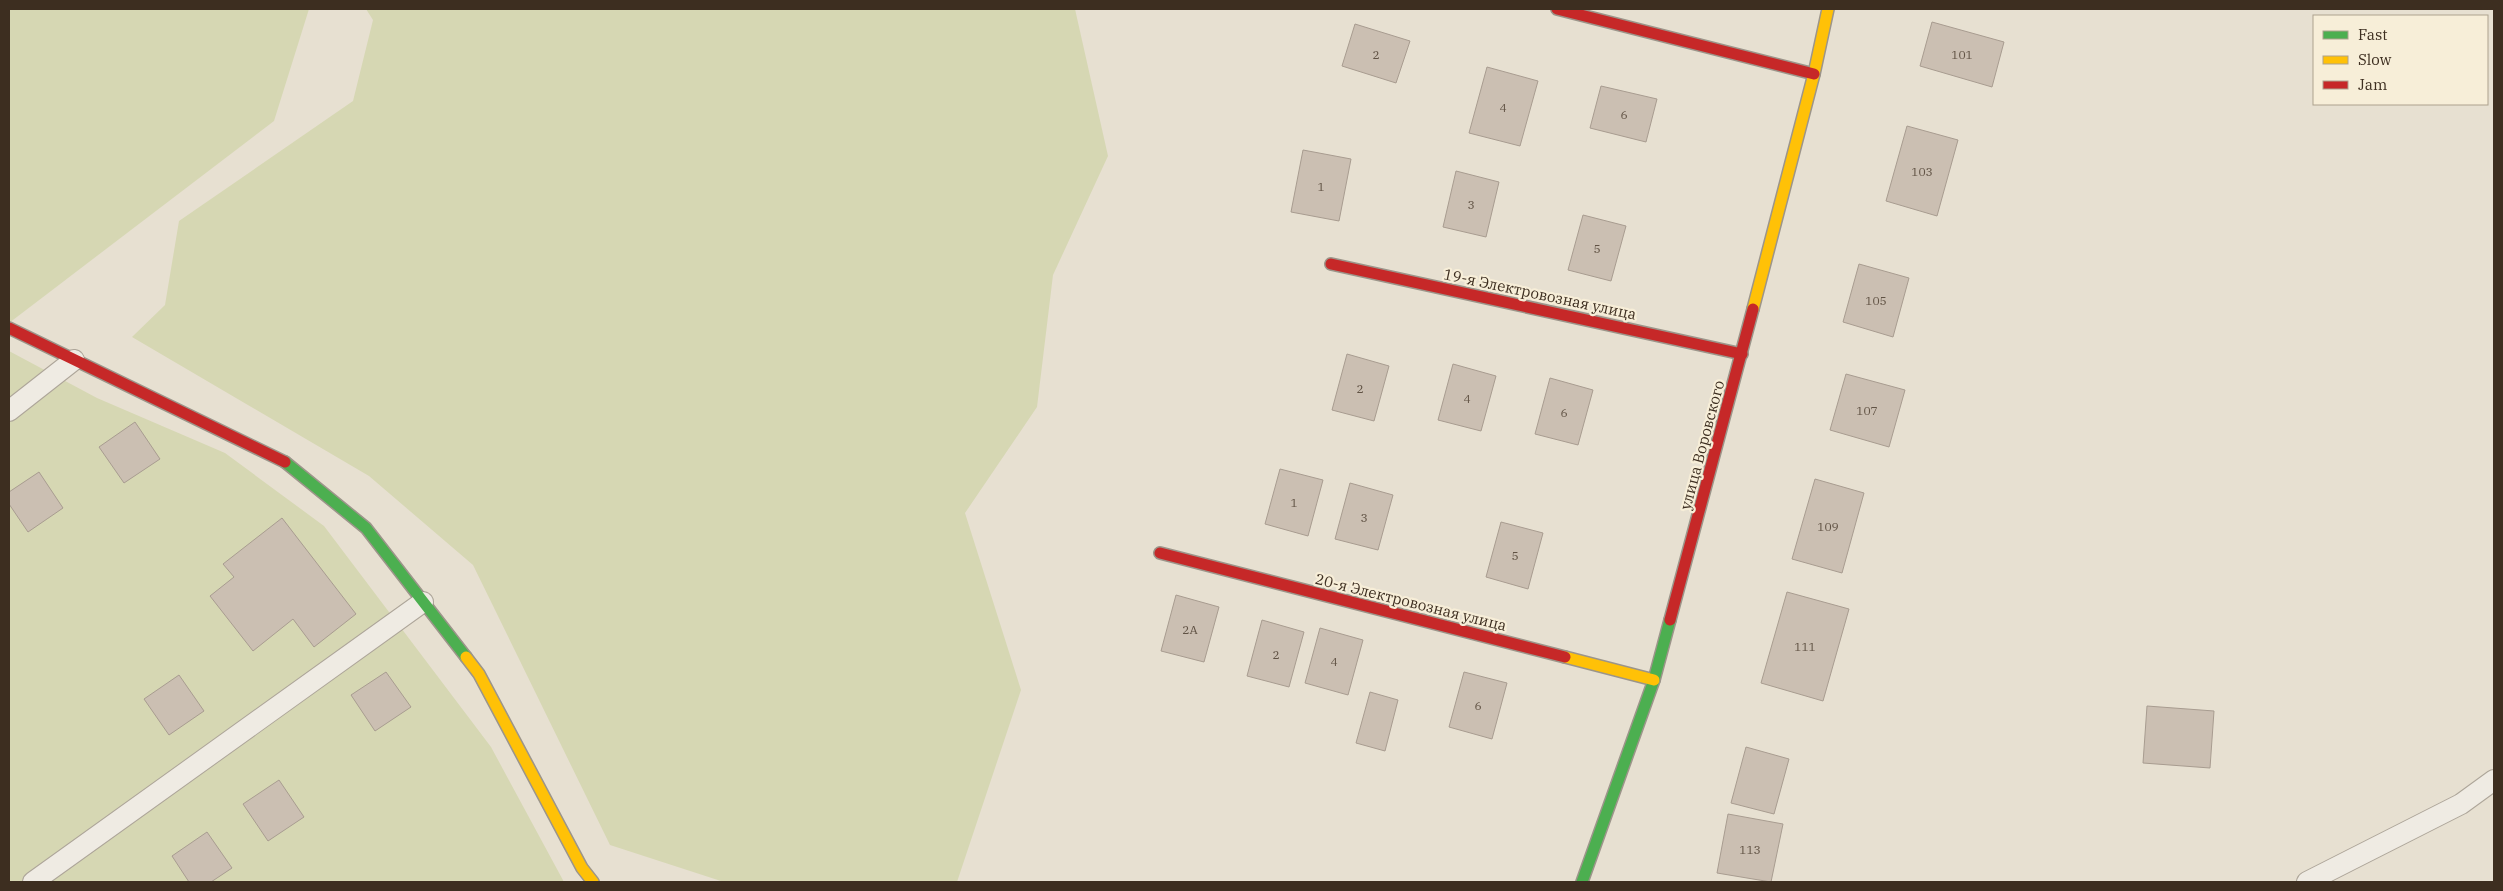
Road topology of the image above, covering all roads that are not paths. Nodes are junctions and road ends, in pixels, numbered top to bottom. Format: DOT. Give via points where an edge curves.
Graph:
graph roads {
  1 [pos="1557,9"];
  2 [pos="1828,9"];
  3 [pos="1814,74"];
  4 [pos="1331,264"];
  5 [pos="9,328"];
  6 [pos="1742,354"];
  7 [pos="74,360"];
  8 [pos="9,410"];
  9 [pos="1160,553"];
  10 [pos="423,602"];
  11 [pos="1654,680"];
  12 [pos="2494,780"];
  13 [pos="32,882"];
  14 [pos="593,882"];
  15 [pos="1582,882"];
  16 [pos="2307,882"];
  1 -- 3 [label="street"];
  2 -- 3 [label="street, улица Воровского"];
  3 -- 6 [label="street, улица Воровского"];
  4 -- 6 [label="street, 19-я Электровозная улица"];
  5 -- 7 [label="street"];
  6 -- 11 [label="street, улица Воровского"];
  7 -- 8 [label="lane"];
  7 -- 10 [label="street" via="290,464 366,528"];
  9 -- 11 [label="street, 20-я Электровозная улица"];
  10 -- 13 [label="lane"];
  10 -- 14 [label="street" via="479,674 582,868"];
  11 -- 15 [label="street, улица Воровского"];
  12 -- 16 [label="lane" via="2462,804"];
}
